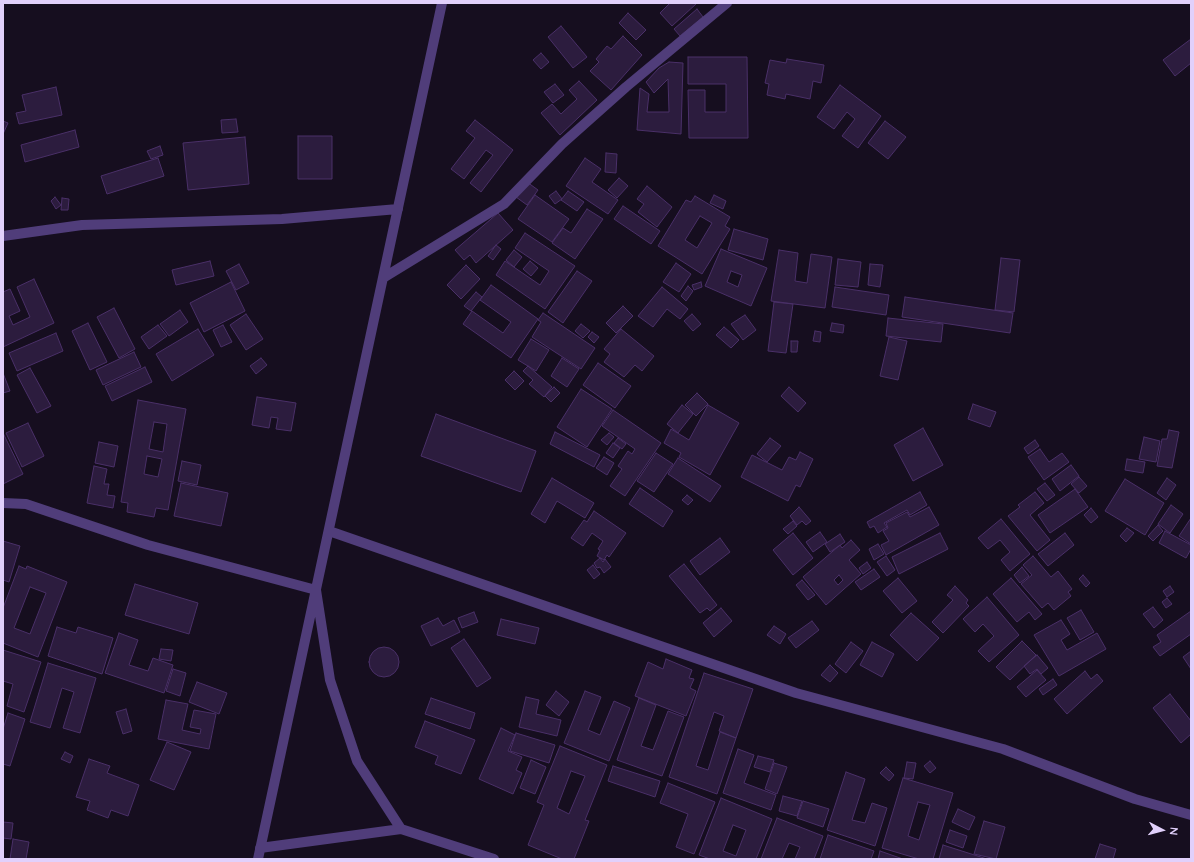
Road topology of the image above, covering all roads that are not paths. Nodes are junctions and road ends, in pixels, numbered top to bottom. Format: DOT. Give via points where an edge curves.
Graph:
graph roads {
  1 [pos="442,3"];
  2 [pos="727,3"];
  3 [pos="398,209"];
  4 [pos="3,236"];
  5 [pos="383,278"];
  6 [pos="3,503"];
  7 [pos="329,531"];
  8 [pos="316,590"];
  9 [pos="1191,816"];
  10 [pos="401,829"];
  11 [pos="260,848"];
  12 [pos="258,859"];
  13 [pos="494,859"];
  1 -- 3 [label="street"];
  2 -- 5 [label="street" via="562,144 504,204"];
  3 -- 4 [label="street" via="282,220 82,225"];
  3 -- 5 [label="street"];
  5 -- 7 [label="street"];
  6 -- 8 [label="street" via="26,504 148,545"];
  7 -- 8 [label="street"];
  7 -- 9 [label="street" via="796,692 1003,749 1135,799"];
  8 -- 10 [label="street" via="330,680 357,761"];
  8 -- 11 [label="street"];
  10 -- 11 [label="street"];
  10 -- 13 [label="street"];
  11 -- 12 [label="street"];
}
